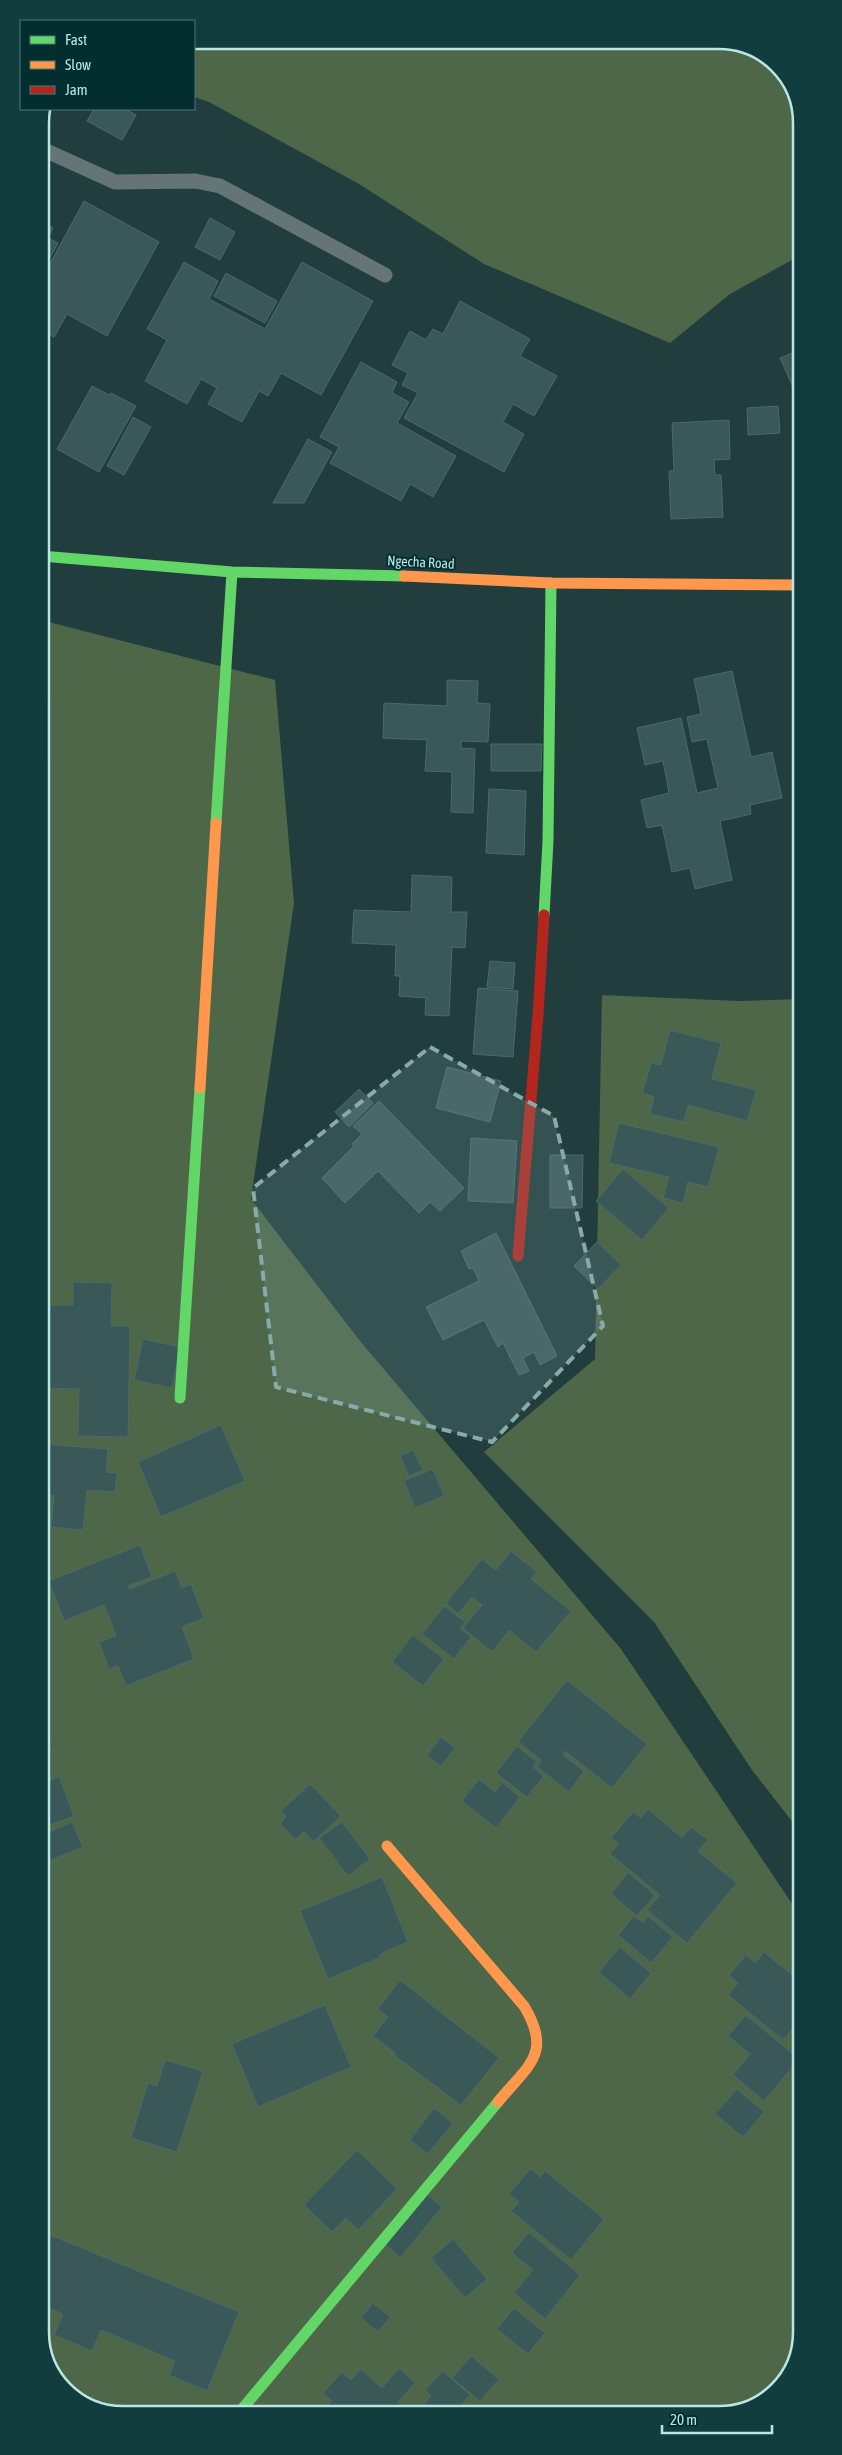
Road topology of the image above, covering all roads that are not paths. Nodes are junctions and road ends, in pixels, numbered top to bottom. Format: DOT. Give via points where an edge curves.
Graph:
graph roads {
  1 [pos="49,152"];
  2 [pos="385,275"];
  3 [pos="49,557"];
  4 [pos="232,572"];
  5 [pos="551,583"];
  6 [pos="793,585"];
  7 [pos="518,1256"];
  8 [pos="180,1398"];
  9 [pos="387,1846"];
  10 [pos="245,2406"];
  1 -- 2 [label="lane" via="115,182 195,181 220,186"];
  3 -- 4 [label="street, Ngecha Road"];
  4 -- 5 [label="street, Ngecha Road" via="372,574"];
  4 -- 8 [label="street"];
  5 -- 6 [label="street, Ngecha Road"];
  5 -- 7 [label="street" via="548,841 538,1015"];
  9 -- 10 [label="street" via="524,2006 538,2033 537,2054"];
}
